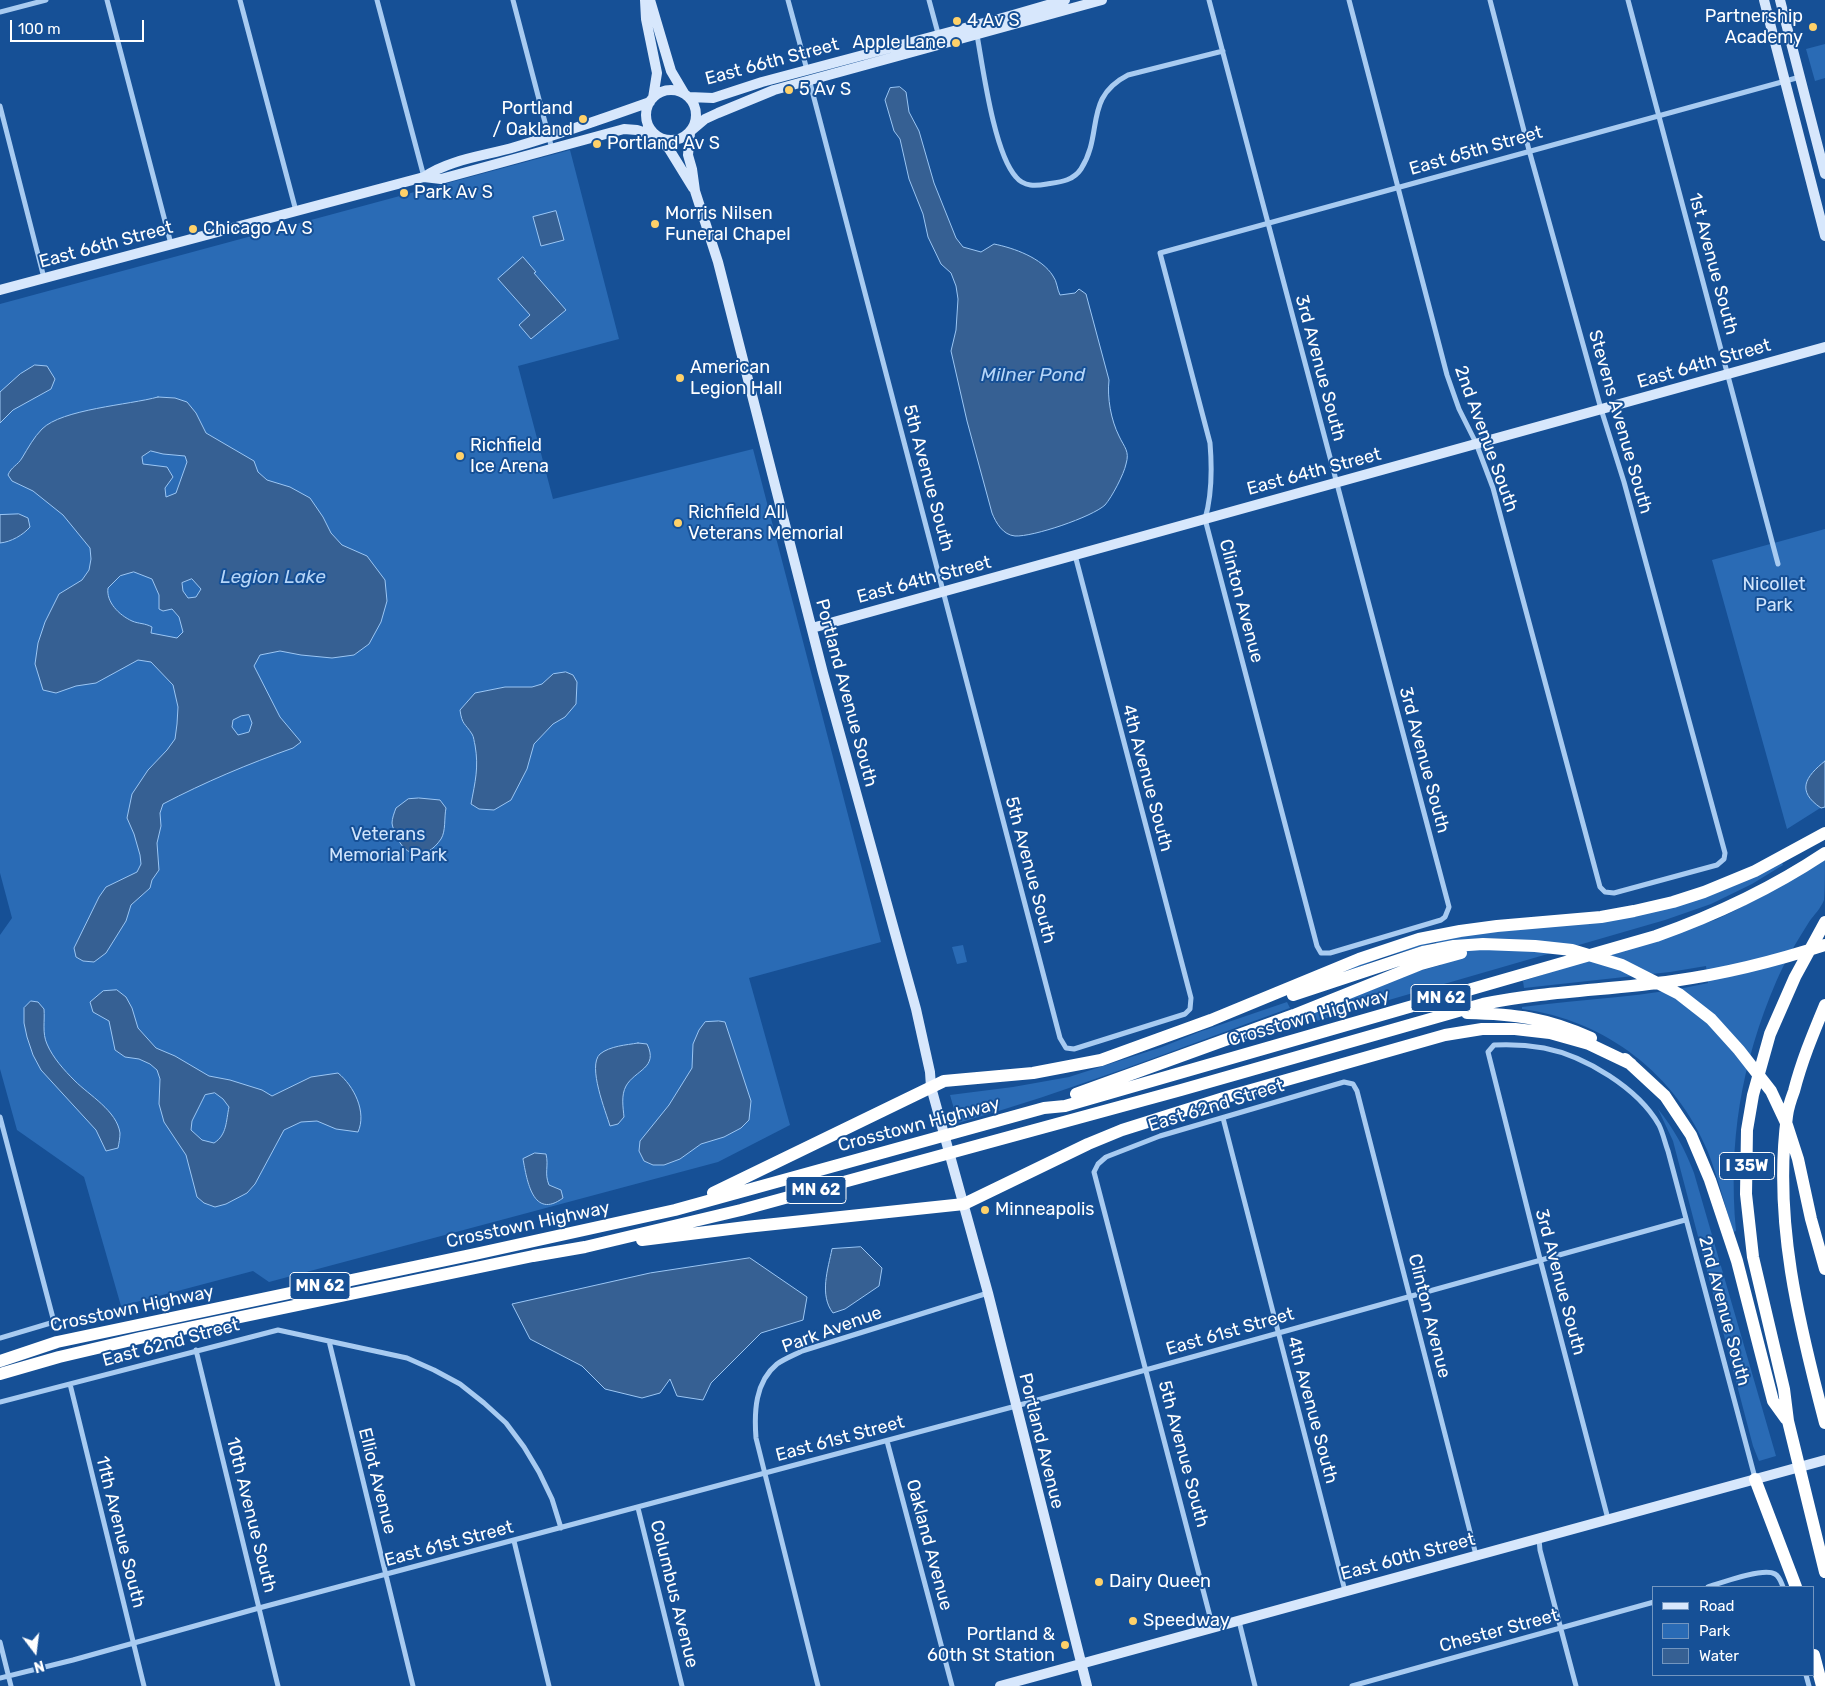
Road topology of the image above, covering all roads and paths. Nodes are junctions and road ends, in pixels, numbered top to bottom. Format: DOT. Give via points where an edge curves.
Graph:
graph roads {
  1 [pos="46,0"];
  2 [pos="107,0"];
  3 [pos="240,0"];
  4 [pos="377,0"];
  5 [pos="513,0"];
  6 [pos="645,0"];
  7 [pos="650,0"];
  8 [pos="788,0"];
  9 [pos="929,0"];
  10 [pos="1102,0"];
  11 [pos="1209,0"];
  12 [pos="1349,0"];
  13 [pos="1490,0"];
  14 [pos="1628,0"];
  15 [pos="1764,0"];
  16 [pos="1780,0"];
  17 [pos="1068,3"];
  18 [pos="0,12"];
  19 [pos="977,35"];
  20 [pos="940,40"];
  21 [pos="1223,52"];
  22 [pos="808,75"];
  23 [pos="1800,77"];
  24 [pos="1784,81"];
  25 [pos="686,95"];
  26 [pos="651,100"];
  27 [pos="0,106"];
  28 [pos="1658,115"];
  29 [pos="691,131"];
  30 [pos="549,137"];
  31 [pos="658,137"];
  32 [pos="552,149"];
  33 [pos="1529,150"];
  34 [pos="1822,151"];
  35 [pos="1804,156"];
  36 [pos="1825,174"];
  37 [pos="424,177"];
  38 [pos="1398,187"];
  39 [pos="695,191"];
  40 [pos="296,211"];
  41 [pos="1268,224"];
  42 [pos="1825,236"];
  43 [pos="171,244"];
  44 [pos="1160,253"];
  45 [pos="44,278"];
  46 [pos="0,290"];
  47 [pos="1825,347"];
  48 [pos="1728,374"];
  49 [pos="1601,409"];
  50 [pos="1476,444"];
  51 [pos="1336,482"];
  52 [pos="1205,518"];
  53 [pos="1075,555"];
  54 [pos="1778,564"];
  55 [pos="944,592"];
  56 [pos="812,628"];
  57 [pos="1825,833"];
  58 [pos="1825,853"];
  59 [pos="1600,887"];
  60 [pos="1825,922"];
  61 [pos="1825,945"];
  62 [pos="1503,946"];
  63 [pos="1321,953"];
  64 [pos="1825,1005"];
  65 [pos="1456,1013"];
  66 [pos="1211,1020"];
  67 [pos="1066,1048"];
  68 [pos="1488,1052"];
  69 [pos="1631,1064"];
  70 [pos="1353,1084"];
  71 [pos="932,1088"];
  72 [pos="1044,1108"];
  73 [pos="0,1117"];
  74 [pos="1223,1118"];
  75 [pos="1,1124"];
  76 [pos="1094,1172"];
  77 [pos="964,1204"];
  78 [pos="675,1210"];
  79 [pos="1685,1220"];
  80 [pos="585,1246"];
  81 [pos="1540,1259"];
  82 [pos="1825,1268"];
  83 [pos="988,1293"];
  84 [pos="1409,1295"];
  85 [pos="1278,1333"];
  86 [pos="0,1338"];
  87 [pos="329,1342"];
  88 [pos="196,1350"];
  89 [pos="0,1361"];
  90 [pos="1146,1369"];
  91 [pos="0,1374"];
  92 [pos="70,1384"];
  93 [pos="0,1402"];
  94 [pos="1016,1406"];
  95 [pos="1788,1421"];
  96 [pos="1825,1423"];
  97 [pos="887,1440"];
  98 [pos="1825,1460"];
  99 [pos="764,1474"];
  100 [pos="1755,1479"];
  101 [pos="638,1508"];
  102 [pos="1608,1519"];
  103 [pos="561,1528"];
  104 [pos="1539,1538"];
  105 [pos="514,1541"];
  106 [pos="1476,1555"];
  107 [pos="1825,1572"];
  108 [pos="385,1575"];
  109 [pos="1712,1586"];
  110 [pos="1783,1586"];
  111 [pos="1796,1586"];
  112 [pos="1345,1591"];
  113 [pos="1652,1603"];
  114 [pos="259,1608"];
  115 [pos="1239,1620"];
  116 [pos="1213,1628"];
  117 [pos="1562,1628"];
  118 [pos="0,1642"];
  119 [pos="133,1643"];
  120 [pos="1815,1659"];
  121 [pos="1081,1664"];
  122 [pos="8,1676"];
  123 [pos="0,1678"];
  124 [pos="1360,1685"];
  125 [pos="11,1686"];
  126 [pos="144,1686"];
  127 [pos="278,1686"];
  128 [pos="413,1686"];
  129 [pos="549,1686"];
  130 [pos="682,1686"];
  131 [pos="818,1686"];
  132 [pos="952,1686"];
  133 [pos="1000,1686"];
  134 [pos="1087,1686"];
  135 [pos="1255,1686"];
  136 [pos="1352,1686"];
  137 [pos="1576,1686"];
  138 [pos="1822,1686"];
  1 -- 18 [label="street"];
  2 -- 43 [label="street"];
  3 -- 40 [label="street"];
  4 -- 37 [label="street"];
  5 -- 30 [label="street"];
  6 -- 26 [label="main road" via="657,73"];
  7 -- 25 [label="main road" via="671,71"];
  8 -- 22 [label="street, 5th Avenue South"];
  9 -- 20 [label="street"];
  10 -- 17 [label="main road, East 66th Street"];
  11 -- 21 [label="street, 3rd Avenue South"];
  12 -- 38 [label="street, 2nd Avenue South"];
  13 -- 33 [label="street, Stevens Avenue South"];
  14 -- 28 [label="street, 1st Avenue South"];
  15 -- 24 [label="main road"];
  16 -- 23 [label="main road"];
  17 -- 19 [label="main road, East 66th Street"];
  17 -- 20 [label="main road, East 66th Street"];
  19 -- 20 [label="main road, East 66th Street"];
  19 -- 21 [label="street" via="1001,148 1016,178 1032,186 1067,180 1080,170 1090,148 1098,106 1110,87 1119,80"];
  20 -- 22 [label="main road, East 66th Street"];
  21 -- 41 [label="street, 3rd Avenue South"];
  22 -- 25 [label="main road, East 66th Street" via="762,82 713,98"];
  22 -- 29 [label="main road, East 66th Street" via="718,113"];
  22 -- 55 [label="street, 5th Avenue South"];
  23 -- 24 [label="street, East 65th Street"];
  23 -- 34 [label="main road"];
  24 -- 28 [label="street, East 65th Street"];
  24 -- 35 [label="main road"];
  25 -- 26 [label="main road" via="668,90"];
  25 -- 29 [label="main road" via="696,109 697,117"];
  26 -- 30 [label="main road, East 66th Street"];
  26 -- 31 [label="main road" via="647,124"];
  27 -- 45 [label="street"];
  28 -- 33 [label="street, East 65th Street"];
  28 -- 48 [label="street, 1st Avenue South"];
  29 -- 31 [label="main road" via="676,140"];
  29 -- 39 [label="main road, Portland Avenue South" via="688,155"];
  30 -- 32 [label="street"];
  30 -- 37 [label="main road, East 66th Street" via="438,168"];
  31 -- 32 [label="main road, East 66th Street" via="624,129"];
  31 -- 39 [label="main road, Portland Avenue South"];
  32 -- 37 [label="main road, East 66th Street" via="441,179"];
  33 -- 38 [label="street, East 65th Street"];
  33 -- 49 [label="street, Stevens Avenue South"];
  34 -- 35 [label="main road"];
  34 -- 36 [label="main road"];
  35 -- 42 [label="main road"];
  37 -- 40 [label="main road, East 66th Street"];
  38 -- 41 [label="street, East 65th Street"];
  38 -- 50 [label="street, 2nd Avenue South" via="1447,375"];
  39 -- 56 [label="main road, Portland Avenue South" via="718,262"];
  40 -- 43 [label="main road, East 66th Street"];
  41 -- 44 [label="street, East 65th Street"];
  41 -- 51 [label="street, 3rd Avenue South"];
  43 -- 45 [label="main road, East 66th Street"];
  44 -- 52 [label="street, Clinton Avenue" via="1210,443"];
  45 -- 46 [label="main road, East 66th Street"];
  47 -- 48 [label="main road, East 64th Street"];
  48 -- 49 [label="main road, East 64th Street"];
  48 -- 54 [label="street, 1st Avenue South"];
  49 -- 50 [label="main road, East 64th Street"];
  49 -- 59 [label="street, Stevens Avenue South" via="1624,482 1725,853 1717,865 1614,893 1605,892"];
  50 -- 51 [label="main road, East 64th Street"];
  50 -- 59 [label="street, 2nd Avenue South" via="1493,488"];
  51 -- 52 [label="main road, East 64th Street"];
  51 -- 63 [label="street, 3rd Avenue South" via="1449,906 1441,920"];
  52 -- 53 [label="main road, East 64th Street"];
  52 -- 63 [label="street, Clinton Avenue"];
  53 -- 55 [label="main road, East 64th Street"];
  53 -- 67 [label="street, 4th Avenue South" via="1190,998 1190,1009 1185,1014 1099,1042"];
  55 -- 56 [label="main road, East 64th Street"];
  55 -- 67 [label="street, 5th Avenue South" via="1060,1038"];
  56 -- 71 [label="main road, Portland Avenue South" via="916,1009"];
  57 -- 66 [label="highway" via="1755,872 1673,902 1601,917 1497,926 1419,939 1359,959"];
  58 -- 72 [label="highway, Crosstown Highway / MN 62" via="1753,896 1656,936 1065,1106"];
  60 -- 95 [label="highway, I 35W" via="1770,1034 1748,1130 1746,1194 1753,1257 1784,1389"];
  61 -- 65 [label="highway, Crosstown Highway / MN 62" via="1758,964 1673,981 1523,997"];
  62 -- 66 [label="highway" via="1454,946 1423,952"];
  62 -- 72 [label="highway" via="1421,964"];
  62 -- 82 [label="highway" via="1572,950 1622,966 1679,994 1711,1019 1771,1091 1787,1125"];
  64 -- 96 [label="highway, I 35W" via="1804,1055 1787,1115 1782,1177 1788,1250 1797,1304"];
  65 -- 69 [label="highway" via="1514,1015 1567,1027 1603,1044"];
  65 -- 80 [label="highway, Crosstown Highway / MN 62" via="741,1210"];
  66 -- 71 [label="highway" via="1102,1060 1033,1073 944,1081"];
  68 -- 79 [label="street, 2nd Avenue South" via="1494,1045 1514,1044 1545,1048 1580,1060 1608,1075 1647,1108 1659,1126 1668,1151"];
  68 -- 81 [label="street, 3rd Avenue South"];
  69 -- 77 [label="highway" via="1589,1044 1550,1033 1482,1029 1445,1035 1122,1130"];
  69 -- 95 [label="highway" via="1665,1096 1691,1135 1710,1180 1736,1262 1773,1401"];
  70 -- 74 [label="street, East 62nd Street" via="1344,1082"];
  70 -- 84 [label="street, Clinton Avenue" via="1358,1091"];
  71 -- 77 [label="main road, Portland Avenue South"];
  71 -- 78 [label="highway"];
  72 -- 78 [label="highway, Crosstown Highway / MN 62"];
  73 -- 75 [label="street"];
  74 -- 76 [label="street, East 62nd Street" via="1160,1136 1106,1157"];
  74 -- 85 [label="street, 4th Avenue South"];
  75 -- 86 [label="street" via="54,1322"];
  76 -- 90 [label="street, 5th Avenue South"];
  77 -- 80 [label="highway"];
  77 -- 83 [label="main road, Portland Avenue"];
  78 -- 89 [label="highway, Crosstown Highway / MN 62" via="58,1342"];
  79 -- 81 [label="street, East 61st Street"];
  79 -- 100 [label="street, 2nd Avenue South"];
  80 -- 91 [label="highway, Crosstown Highway / MN 62" via="140,1338"];
  81 -- 84 [label="street, East 61st Street"];
  81 -- 102 [label="street, 3rd Avenue South"];
  83 -- 94 [label="main road, Portland Avenue"];
  83 -- 99 [label="street, Park Avenue" via="802,1351 777,1365 757,1397 754,1417"];
  84 -- 85 [label="street, East 61st Street"];
  84 -- 106 [label="street, Clinton Avenue"];
  85 -- 90 [label="street, East 61st Street"];
  85 -- 112 [label="street, 4th Avenue South"];
  87 -- 88 [label="street, East 62nd Street" via="278,1330"];
  87 -- 103 [label="street, East 62nd Street" via="407,1358 460,1384 484,1403 506,1423 540,1472"];
  87 -- 108 [label="street, Elliot Avenue"];
  88 -- 92 [label="street, East 62nd Street"];
  88 -- 114 [label="street, 10th Avenue South"];
  90 -- 94 [label="street, East 61st Street"];
  90 -- 116 [label="street, 5th Avenue South"];
  92 -- 93 [label="street, East 62nd Street"];
  92 -- 119 [label="street, 11th Avenue South"];
  94 -- 97 [label="street, East 61st Street"];
  94 -- 121 [label="main road, Portland Avenue"];
  95 -- 107 [label="highway, I 35W"];
  97 -- 99 [label="street, East 61st Street"];
  97 -- 132 [label="street, Oakland Avenue"];
  98 -- 100 [label="main road, East 60th Street"];
  99 -- 101 [label="street, East 61st Street"];
  99 -- 131 [label="street, Park Avenue"];
  100 -- 102 [label="main road, East 60th Street"];
  100 -- 111 [label="highway"];
  101 -- 103 [label="street, East 61st Street"];
  101 -- 130 [label="street, Columbus Avenue"];
  102 -- 104 [label="main road, East 60th Street"];
  103 -- 105 [label="street, East 61st Street"];
  104 -- 106 [label="main road, East 60th Street"];
  104 -- 117 [label="street"];
  105 -- 108 [label="street, East 61st Street"];
  105 -- 129 [label="street"];
  106 -- 112 [label="main road, East 60th Street"];
  108 -- 114 [label="street, East 61st Street"];
  108 -- 128 [label="street, Elliot Avenue"];
  109 -- 110 [label="street" via="1764,1571 1774,1574"];
  112 -- 115 [label="main road, East 60th Street"];
  113 -- 117 [label="street, Chester Street"];
  114 -- 119 [label="street, East 61st Street"];
  114 -- 127 [label="street, 10th Avenue South"];
  115 -- 116 [label="main road, East 60th Street"];
  115 -- 135 [label="street"];
  116 -- 121 [label="main road, East 60th Street"];
  117 -- 124 [label="street, Chester Street"];
  117 -- 137 [label="street"];
  118 -- 122 [label="street"];
  119 -- 122 [label="street, East 61st Street"];
  119 -- 126 [label="street, 11th Avenue South"];
  120 -- 138 [label="highway"];
  121 -- 133 [label="main road, East 60th Street"];
  121 -- 134 [label="main road, Portland Avenue"];
  122 -- 123 [label="street, East 61st Street"];
  122 -- 125 [label="street"];
  124 -- 136 [label="street, Chester Street"];
}
